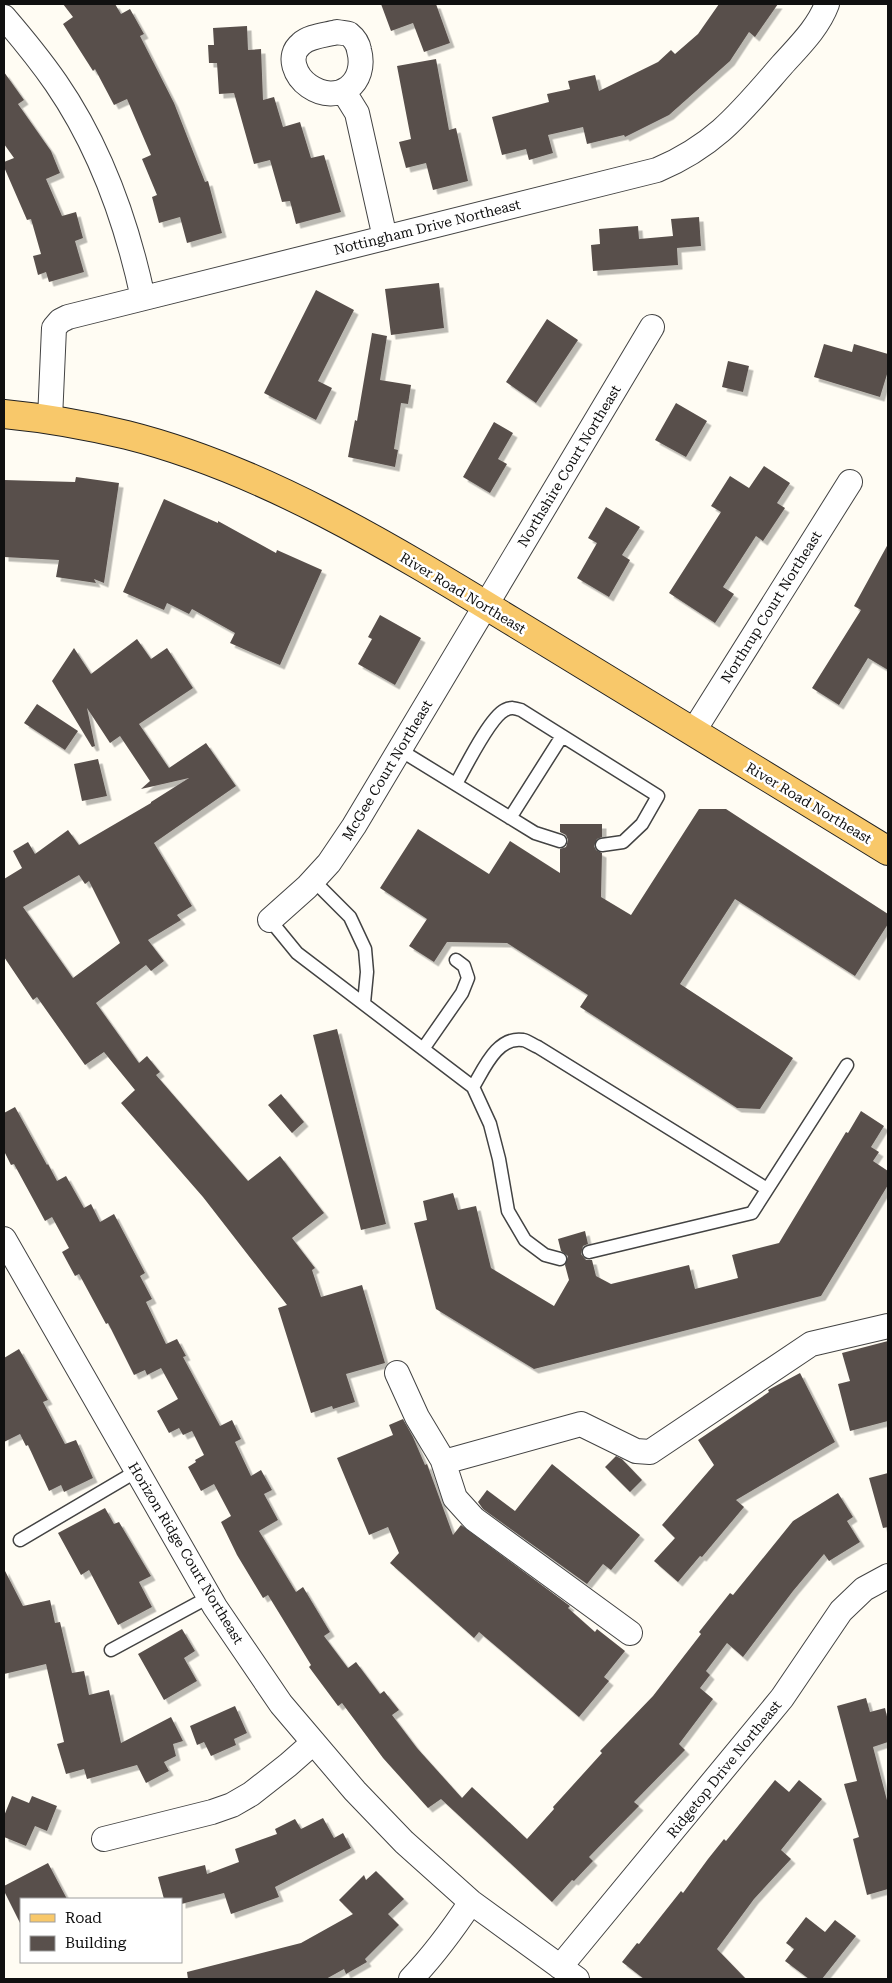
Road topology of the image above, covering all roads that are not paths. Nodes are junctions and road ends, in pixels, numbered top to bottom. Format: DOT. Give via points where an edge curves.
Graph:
graph roads {
  1 [pos="827,4"];
  2 [pos="4,17"];
  3 [pos="344,92"];
  4 [pos="385,238"];
  5 [pos="143,298"];
  6 [pos="652,327"];
  7 [pos="4,414"];
  8 [pos="50,419"];
  9 [pos="850,482"];
  10 [pos="486,606"];
  11 [pos="693,732"];
  12 [pos="562,736"];
  13 [pos="400,750"];
  14 [pos="456,784"];
  15 [pos="510,818"];
  16 [pos="560,841"];
  17 [pos="602,845"];
  18 [pos="888,851"];
  19 [pos="313,880"];
  20 [pos="270,920"];
  21 [pos="456,960"];
  22 [pos="364,1003"];
  23 [pos="423,1049"];
  24 [pos="847,1065"];
  25 [pos="473,1087"];
  26 [pos="768,1189"];
  27 [pos="4,1239"];
  28 [pos="589,1252"];
  29 [pos="560,1259"];
  30 [pos="888,1326"];
  31 [pos="397,1373"];
  32 [pos="443,1461"];
  33 [pos="137,1471"];
  34 [pos="20,1540"];
  35 [pos="888,1576"];
  36 [pos="209,1597"];
  37 [pos="630,1633"];
  38 [pos="110,1650"];
  39 [pos="313,1743"];
  40 [pos="104,1839"];
  41 [pos="471,1902"];
  42 [pos="568,1973"];
  43 [pos="410,1979"];
  1 -- 4 [label="street, Nottingham Drive Northeast" via="817,25 732,122 680,160 657,170"];
  2 -- 5 [label="street" via="56,82 76,115 110,186 124,224"];
  3 -- 4 [label="street" via="357,113"];
  4 -- 5 [label="street, Nottingham Drive Northeast"];
  5 -- 8 [label="street, Nottingham Drive Northeast" via="68,317 54,328"];
  6 -- 10 [label="street, Northshire Court Northeast"];
  7 -- 8 [label="main road, River Road Northeast"];
  8 -- 10 [label="main road, River Road Northeast" via="128,435 258,481 323,512"];
  9 -- 11 [label="street, Northrup Court Northeast"];
  10 -- 11 [label="main road, River Road Northeast"];
  10 -- 13 [label="street, McGee Court Northeast"];
  11 -- 18 [label="main road, River Road Northeast"];
  12 -- 14 [label="lane" via="520,710 504,711 493,722"];
  12 -- 15 [label="lane"];
  12 -- 17 [label="lane" via="658,796 642,824 623,842"];
  13 -- 14 [label="lane"];
  13 -- 19 [label="street, McGee Court Northeast" via="334,856"];
  14 -- 15 [label="lane"];
  15 -- 16 [label="lane" via="535,833"];
  19 -- 20 [label="street, McGee Court Northeast"];
  19 -- 22 [label="lane" via="350,917 364,949 367,972"];
  20 -- 22 [label="lane" via="297,953"];
  21 -- 23 [label="lane" via="464,966 468,978 462,993"];
  22 -- 23 [label="lane"];
  23 -- 25 [label="lane"];
  24 -- 26 [label="lane"];
  25 -- 26 [label="lane" via="498,1047 523,1040"];
  25 -- 29 [label="lane" via="490,1124 508,1211 525,1240 545,1255"];
  26 -- 28 [label="lane" via="752,1213"];
  27 -- 33 [label="street, Horizon Ridge Court Northeast"];
  30 -- 32 [label="street" via="811,1344 650,1452 636,1452 581,1424"];
  31 -- 32 [label="street" via="417,1418"];
  32 -- 37 [label="street" via="455,1498 474,1519"];
  33 -- 34 [label="lane"];
  33 -- 36 [label="street, Horizon Ridge Court Northeast"];
  35 -- 42 [label="street, Ridgetop Drive Northeast" via="864,1589 840,1611 782,1698"];
  36 -- 38 [label="lane"];
  36 -- 39 [label="street, Horizon Ridge Court Northeast" via="281,1704"];
  39 -- 40 [label="street" via="251,1794 232,1805"];
  39 -- 41 [label="street, Horizon Ridge Court Northeast" via="404,1842"];
  41 -- 42 [label="street, Horizon Ridge Court Northeast"];
  41 -- 43 [label="street" via="453,1930"];
}
